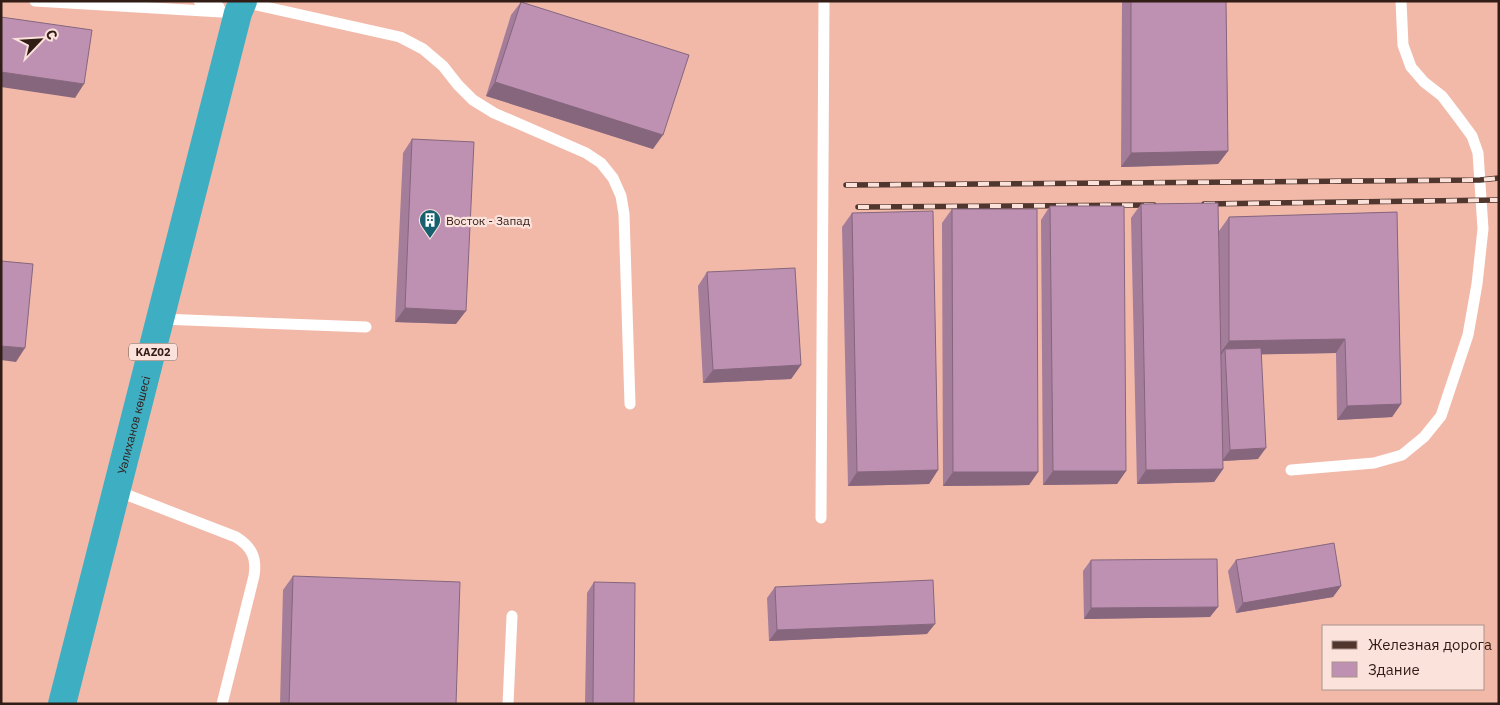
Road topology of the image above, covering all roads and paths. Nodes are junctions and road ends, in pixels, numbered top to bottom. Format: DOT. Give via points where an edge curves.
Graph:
graph roads {
  1 [pos="35,1"];
  2 [pos="199,1"];
  3 [pos="824,1"];
  4 [pos="1401,1"];
  5 [pos="241,6"];
  6 [pos="161,319"];
  7 [pos="366,327"];
  8 [pos="630,404"];
  9 [pos="1290,470"];
  10 [pos="117,491"];
  11 [pos="821,518"];
  12 [pos="512,616"];
  13 [pos="62,704"];
  14 [pos="222,704"];
  15 [pos="508,704"];
  1 -- 5 [label="lane"];
  2 -- 5 [label="lane"];
  3 -- 11 [label="lane"];
  4 -- 9 [label="lane" via="1403,45 1411,67 1458,116 1472,136 1478,153 1483,229 1478,284 1468,335 1441,416 1424,437 1402,455 1374,464"];
  5 -- 6 [label="highway, Уәлиханов көшесі / KАZ02"];
  5 -- 8 [label="lane" via="400,37 423,49 443,66 473,100 494,113 586,153 614,178 624,214"];
  6 -- 7 [label="lane"];
  6 -- 10 [label="highway, Уәлиханов көшесі / KАZ02"];
  10 -- 13 [label="highway, Уәлиханов көшесі / KАZ02"];
  10 -- 14 [label="lane" via="236,537 253,552 254,576"];
  12 -- 15 [label="lane"];
}
